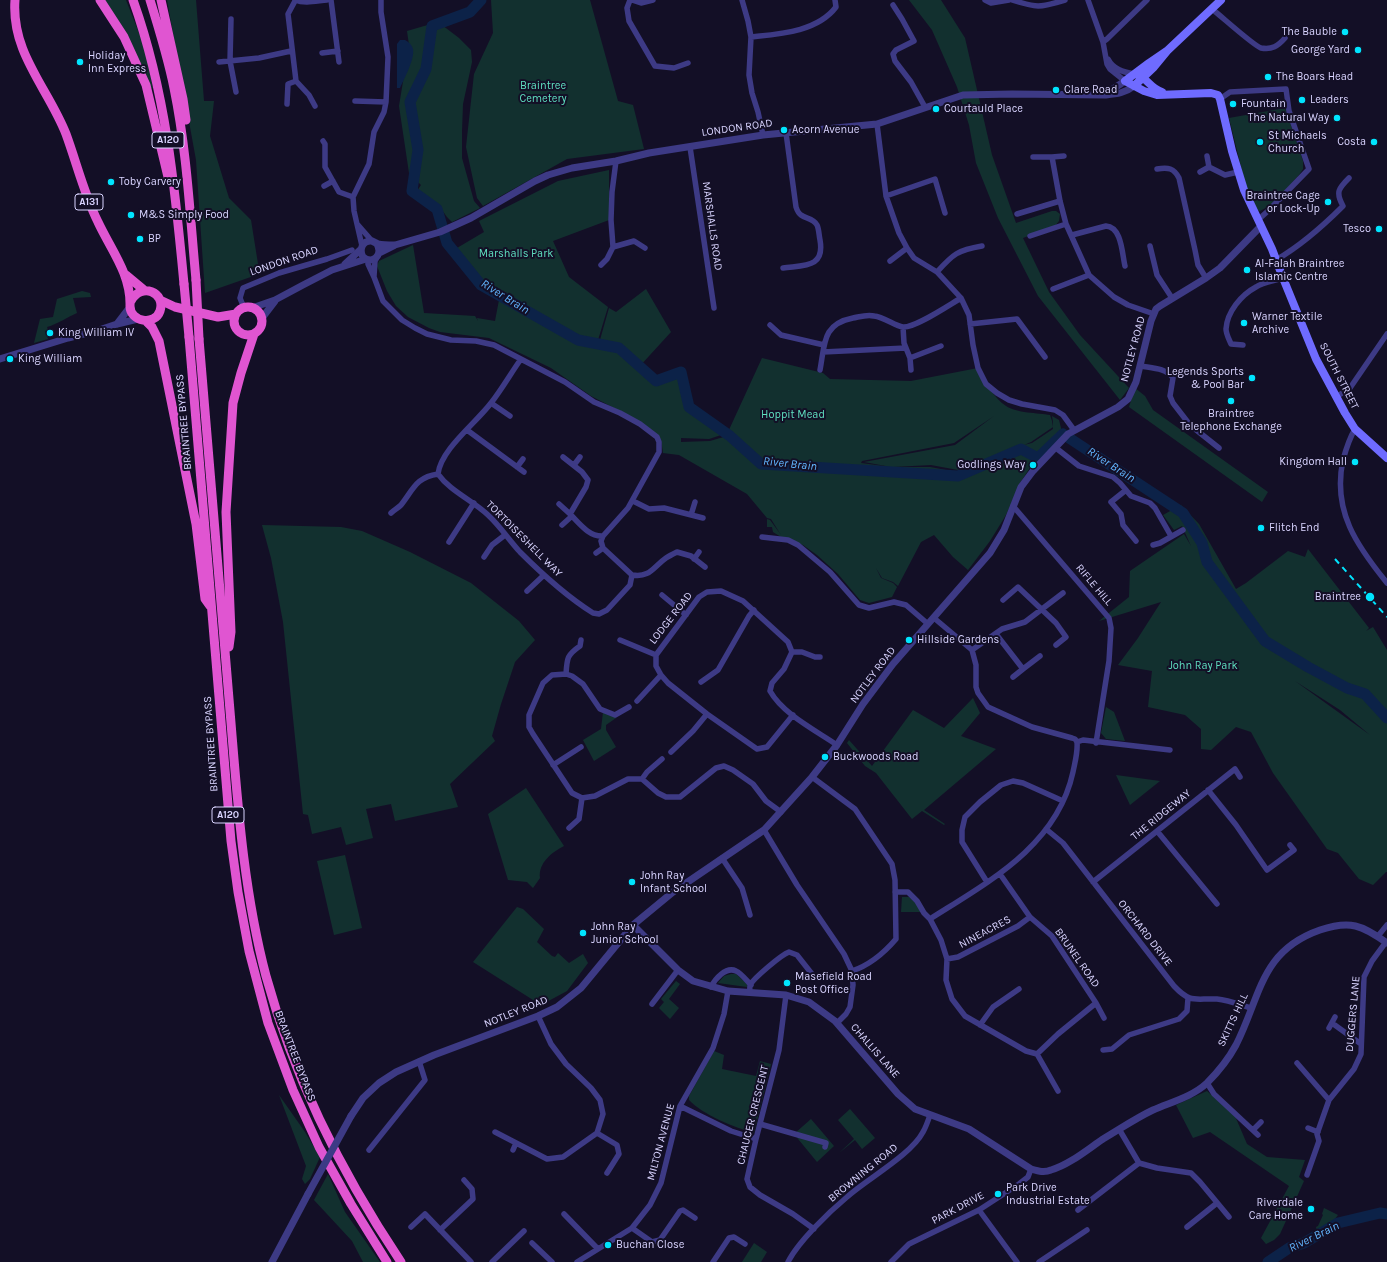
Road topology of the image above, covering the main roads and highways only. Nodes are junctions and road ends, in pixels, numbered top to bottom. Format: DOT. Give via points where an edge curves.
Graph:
graph roads {
  1 [pos="9,0"];
  2 [pos="15,0"];
  3 [pos="100,0"];
  4 [pos="134,0"];
  5 [pos="150,0"];
  6 [pos="161,0"];
  7 [pos="1221,0"];
  8 [pos="15,21"];
  9 [pos="1168,50"];
  10 [pos="1134,74"];
  11 [pos="1143,77"];
  12 [pos="1134,86"];
  13 [pos="1168,94"];
  14 [pos="178,225"];
  15 [pos="195,266"];
  16 [pos="126,275"];
  17 [pos="144,290"];
  18 [pos="160,300"];
  19 [pos="131,304"];
  20 [pos="175,307"];
  21 [pos="159,313"];
  22 [pos="236,314"];
  23 [pos="218,317"];
  24 [pos="142,320"];
  25 [pos="238,330"];
  26 [pos="254,334"];
  27 [pos="1387,458"];
  28 [pos="212,609"];
  29 [pos="227,667"];
  30 [pos="388,1262"];
  31 [pos="401,1262"];
  1 -- 8 [label="highway"];
  2 -- 8 [label="highway, A131"];
  3 -- 14 [label="highway" via="124,37 146,85"];
  4 -- 14 [label="highway, A120" via="158,86 170,151"];
  5 -- 15 [label="highway, A120" via="167,58 181,126"];
  6 -- 15 [label="highway" via="183,99 193,171"];
  7 -- 9 [label="main road"];
  8 -- 16 [label="highway, A131" via="21,46 65,133 82,186"];
  9 -- 10 [label="main road"];
  9 -- 11 [label="main road"];
  10 -- 11 [label="main road"];
  10 -- 12 [label="main road" via="1125,81"];
  11 -- 12 [label="main road"];
  11 -- 13 [label="main road" via="1155,90"];
  12 -- 13 [label="main road" via="1157,95"];
  13 -- 27 [label="main road, SOUTH STREET" via="1218,95 1244,190 1276,260 1316,359 1355,429"];
  14 -- 28 [label="highway, BRAINTREE BYPASS / A120, bridge"];
  15 -- 29 [label="highway, BRAINTREE BYPASS / A120, bridge"];
  16 -- 17 [label="highway, A131"];
  16 -- 19 [label="highway, A131"];
  17 -- 18 [label="highway" via="153,292"];
  17 -- 19 [label="highway" via="134,296"];
  18 -- 20 [label="highway"];
  18 -- 21 [label="highway"];
  19 -- 24 [label="highway" via="134,316"];
  20 -- 21 [label="highway"];
  20 -- 23 [label="highway"];
  21 -- 24 [label="highway" via="151,320"];
  22 -- 23 [label="highway"];
  22 -- 25 [label="highway" via="235,325"];
  22 -- 26 [label="highway" via="248,308 260,313 261,327"];
  23 -- 25 [label="highway"];
  24 -- 28 [label="highway" via="152,327 159,341 196,524 205,599"];
  25 -- 26 [label="highway" via="242,334"];
  26 -- 29 [label="highway" via="233,403 226,512 231,632"];
  28 -- 30 [label="highway, BRAINTREE BYPASS / A120" via="234,868 249,951 268,1023 293,1090 319,1147"];
  29 -- 31 [label="highway, BRAINTREE BYPASS / A120" via="243,858 255,929 280,1024 296,1068 318,1116 354,1186"];
}
